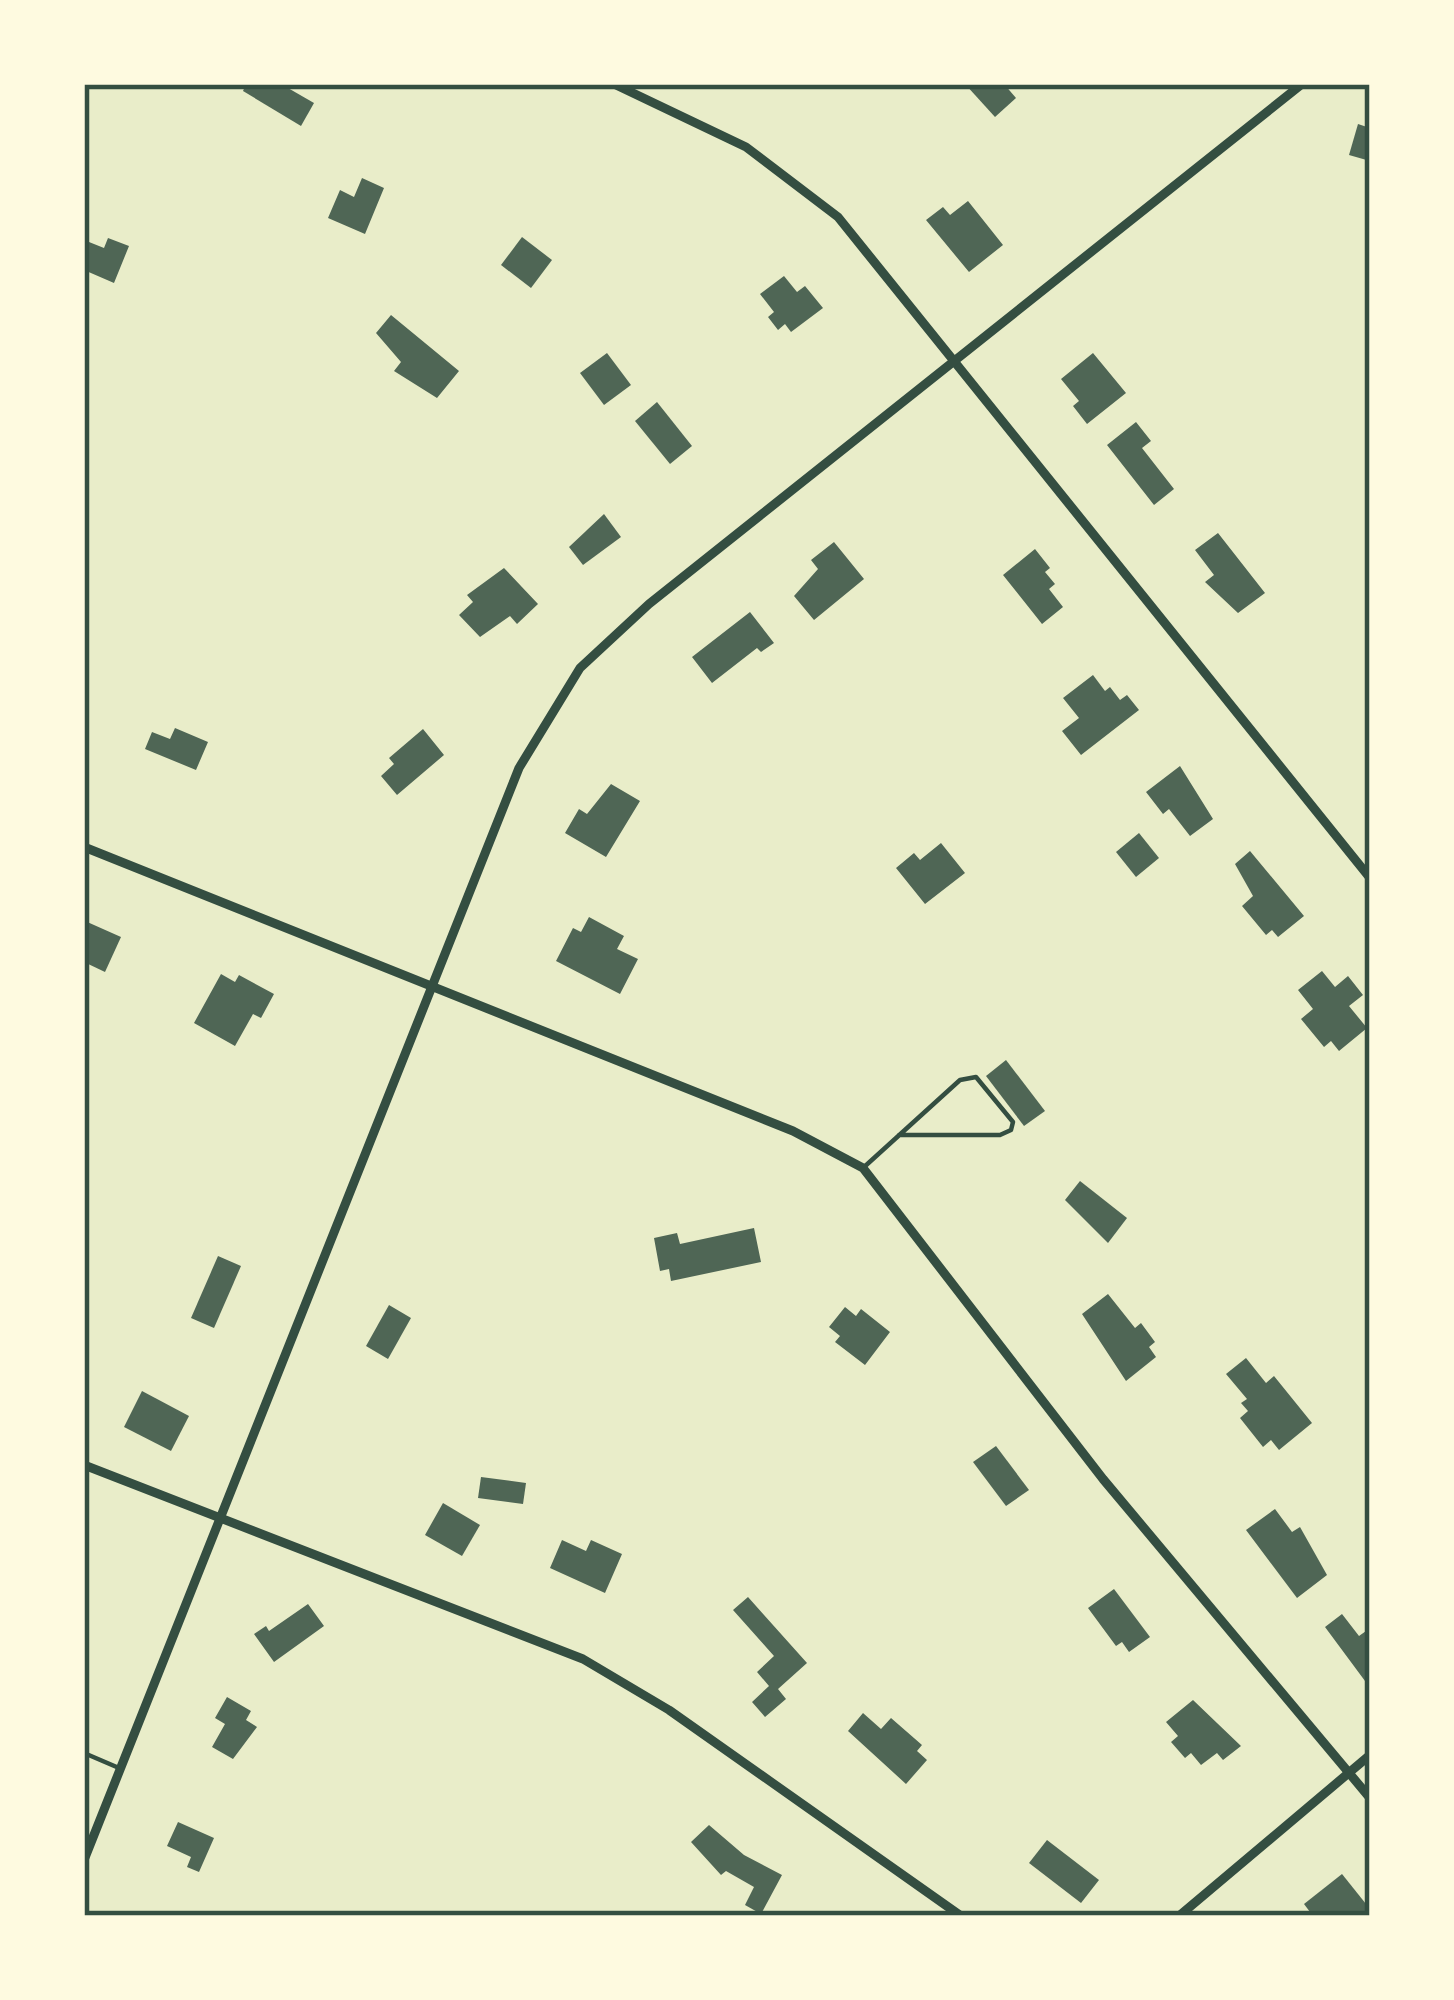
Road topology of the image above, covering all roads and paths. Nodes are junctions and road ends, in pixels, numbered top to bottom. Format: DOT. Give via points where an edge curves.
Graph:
graph roads {
  1 [pos="614,84"];
  2 [pos="1302,84"];
  3 [pos="956,359"];
  4 [pos="84,848"];
  5 [pos="1370,878"];
  6 [pos="435,985"];
  7 [pos="899,1135"];
  8 [pos="863,1168"];
  9 [pos="84,1465"];
  10 [pos="222,1517"];
  11 [pos="84,1753"];
  12 [pos="1370,1755"];
  13 [pos="119,1768"];
  14 [pos="1349,1772"];
  15 [pos="1370,1798"];
  16 [pos="84,1860"];
  17 [pos="962,1916"];
  18 [pos="1179,1916"];
  1 -- 3 [label="street" via="788,176 838,217"];
  2 -- 3 [label="street"];
  3 -- 5 [label="street"];
  3 -- 6 [label="street" via="720,544 580,668 519,768"];
  4 -- 6 [label="street"];
  6 -- 8 [label="street" via="823,1144"];
  6 -- 10 [label="street"];
  7 -- 7 [label="lane" via="960,1080 976,1077 1013,1122 1000,1135"];
  7 -- 8 [label="lane"];
  8 -- 14 [label="street" via="1103,1479"];
  9 -- 10 [label="street"];
  10 -- 13 [label="street"];
  10 -- 17 [label="street" via="583,1659 669,1710"];
  11 -- 13 [label="lane"];
  12 -- 14 [label="street"];
  13 -- 16 [label="street"];
  14 -- 15 [label="street"];
  14 -- 18 [label="street"];
}
